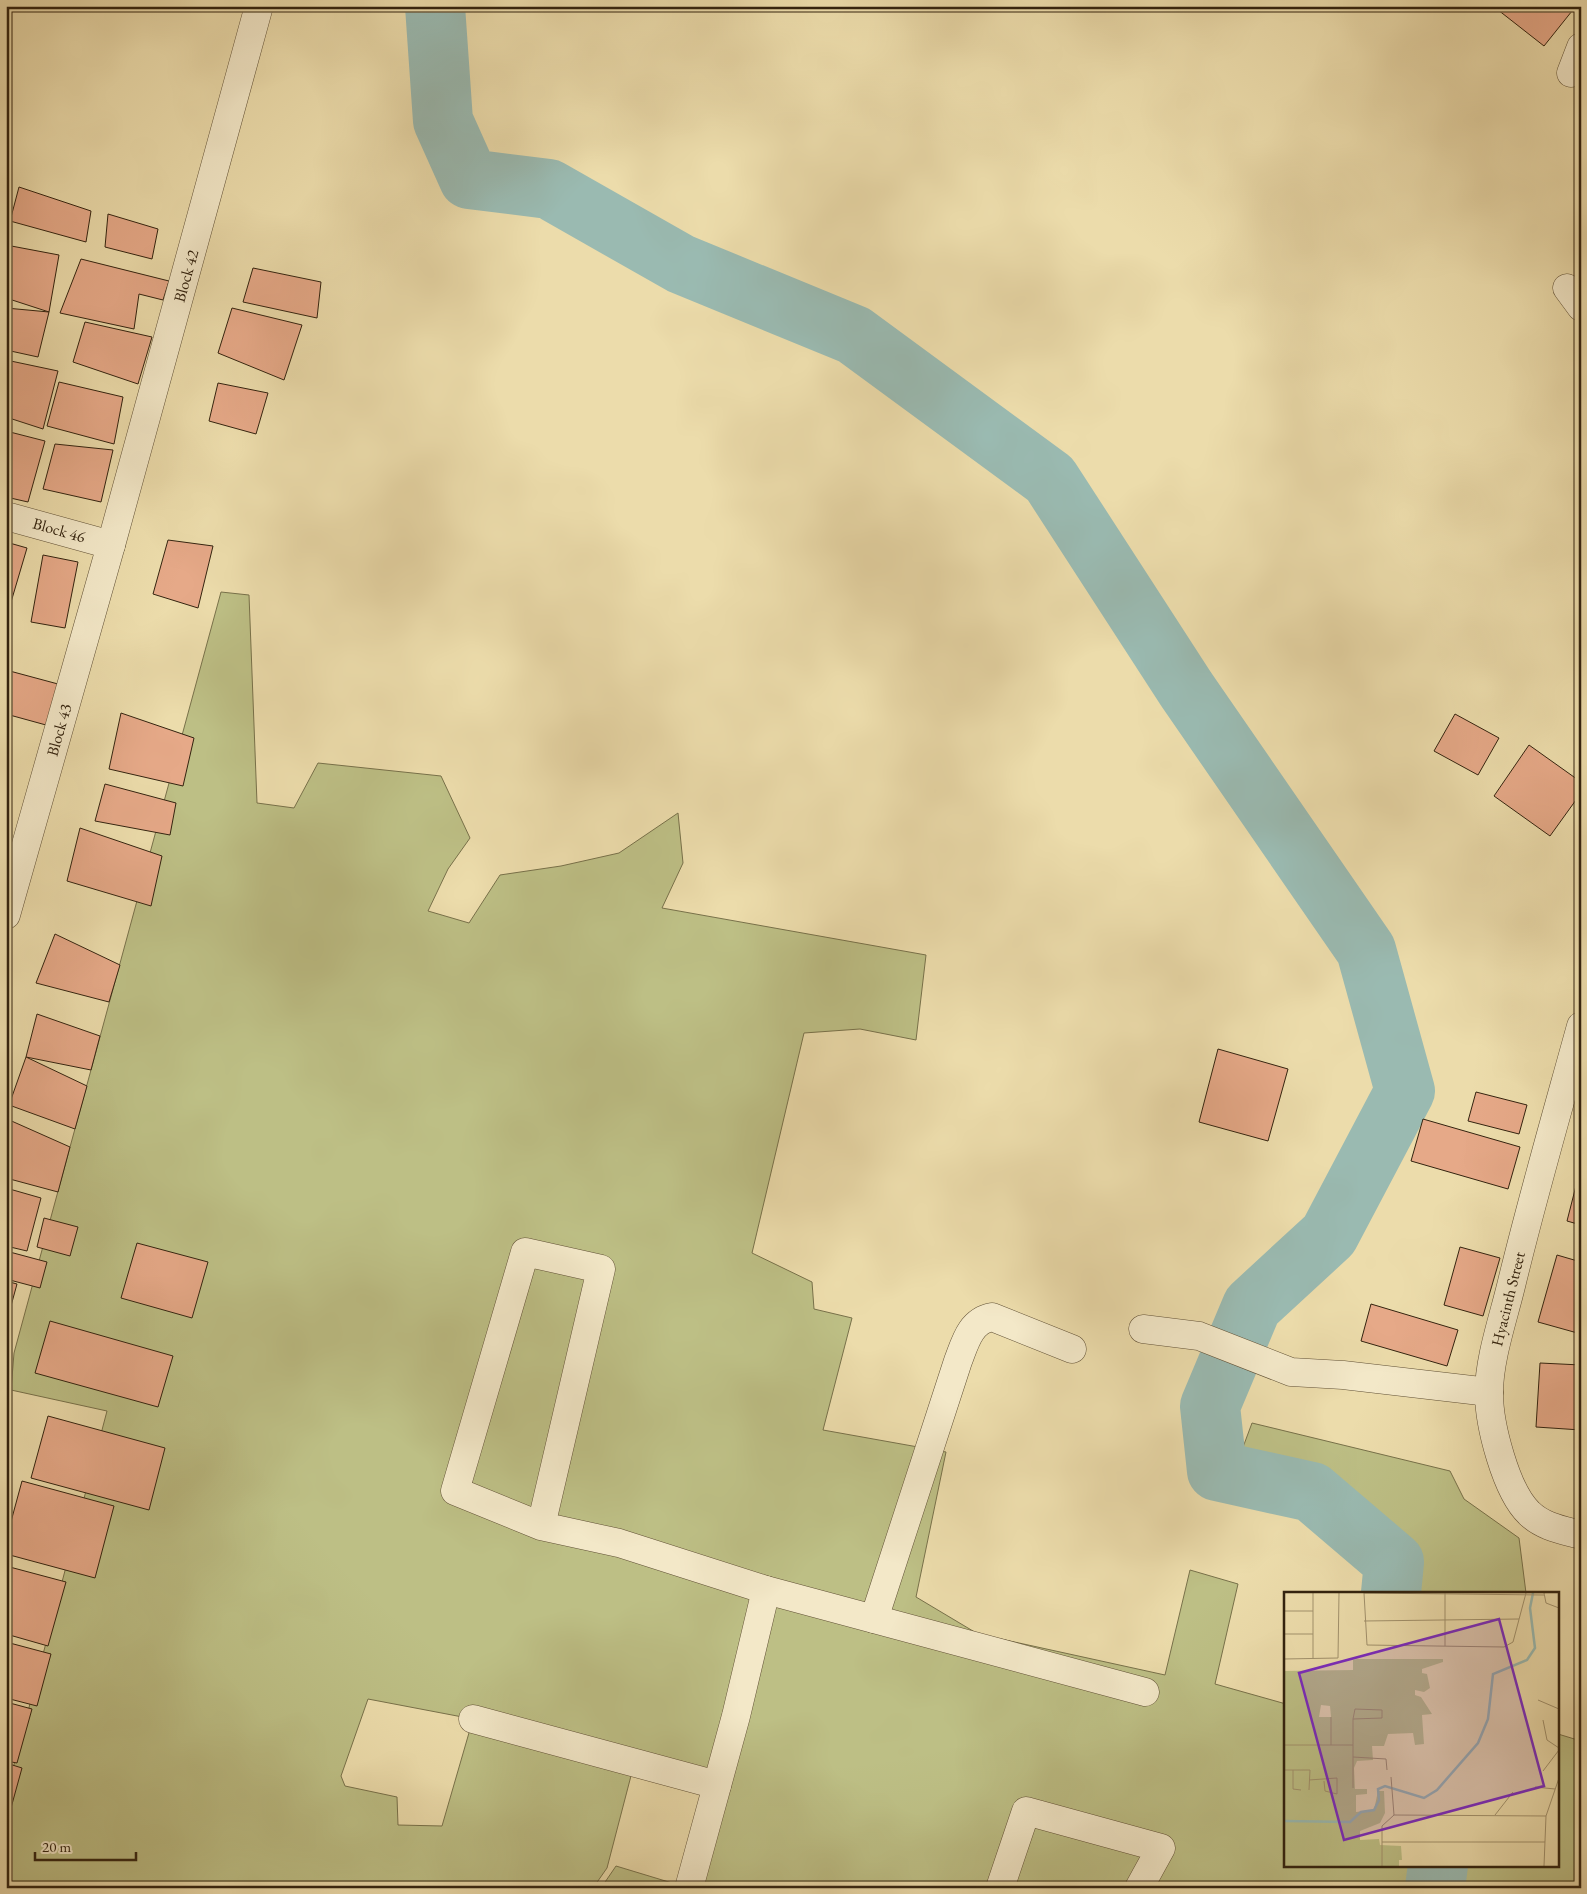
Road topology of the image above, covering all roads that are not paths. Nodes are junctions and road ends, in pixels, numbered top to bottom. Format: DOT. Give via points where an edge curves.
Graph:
graph roads {
  1 [pos="259,6"];
  2 [pos="1581,47"];
  3 [pos="1571,74"];
  4 [pos="6,516"];
  5 [pos="111,545"];
  6 [pos="6,915"];
  7 [pos="1581,1026"];
  8 [pos="1143,1329"];
  9 [pos="1072,1349"];
  10 [pos="1489,1392"];
  11 [pos="541,1526"];
  12 [pos="1581,1535"];
  13 [pos="766,1590"];
  14 [pos="874,1619"];
  15 [pos="1145,1692"];
  16 [pos="473,1719"];
  17 [pos="717,1785"];
  18 [pos="689,1888"];
  19 [pos="1000,1888"];
  20 [pos="1139,1888"];
  1 -- 5 [label="street, Block 42"];
  2 -- 3 [label="street"];
  4 -- 5 [label="street, Block 46"];
  5 -- 6 [label="street, Block 43"];
  7 -- 10 [label="street, Hyacinth Street" via="1530,1208 1494,1357"];
  8 -- 10 [label="street" via="1199,1336 1291,1372"];
  9 -- 14 [label="street" via="992,1317 979,1321 972,1329 958,1361"];
  10 -- 12 [label="street, Hyacinth Street" via="1501,1457 1514,1494 1530,1513 1550,1527"];
  11 -- 11 [label="street" via="601,1269 524,1252 455,1491"];
  11 -- 13 [label="street" via="618,1544"];
  13 -- 14 [label="street"];
  13 -- 17 [label="street"];
  14 -- 15 [label="street"];
  16 -- 17 [label="street"];
  17 -- 18 [label="street"];
  19 -- 20 [label="street" via="1026,1811 1161,1848"];
}
